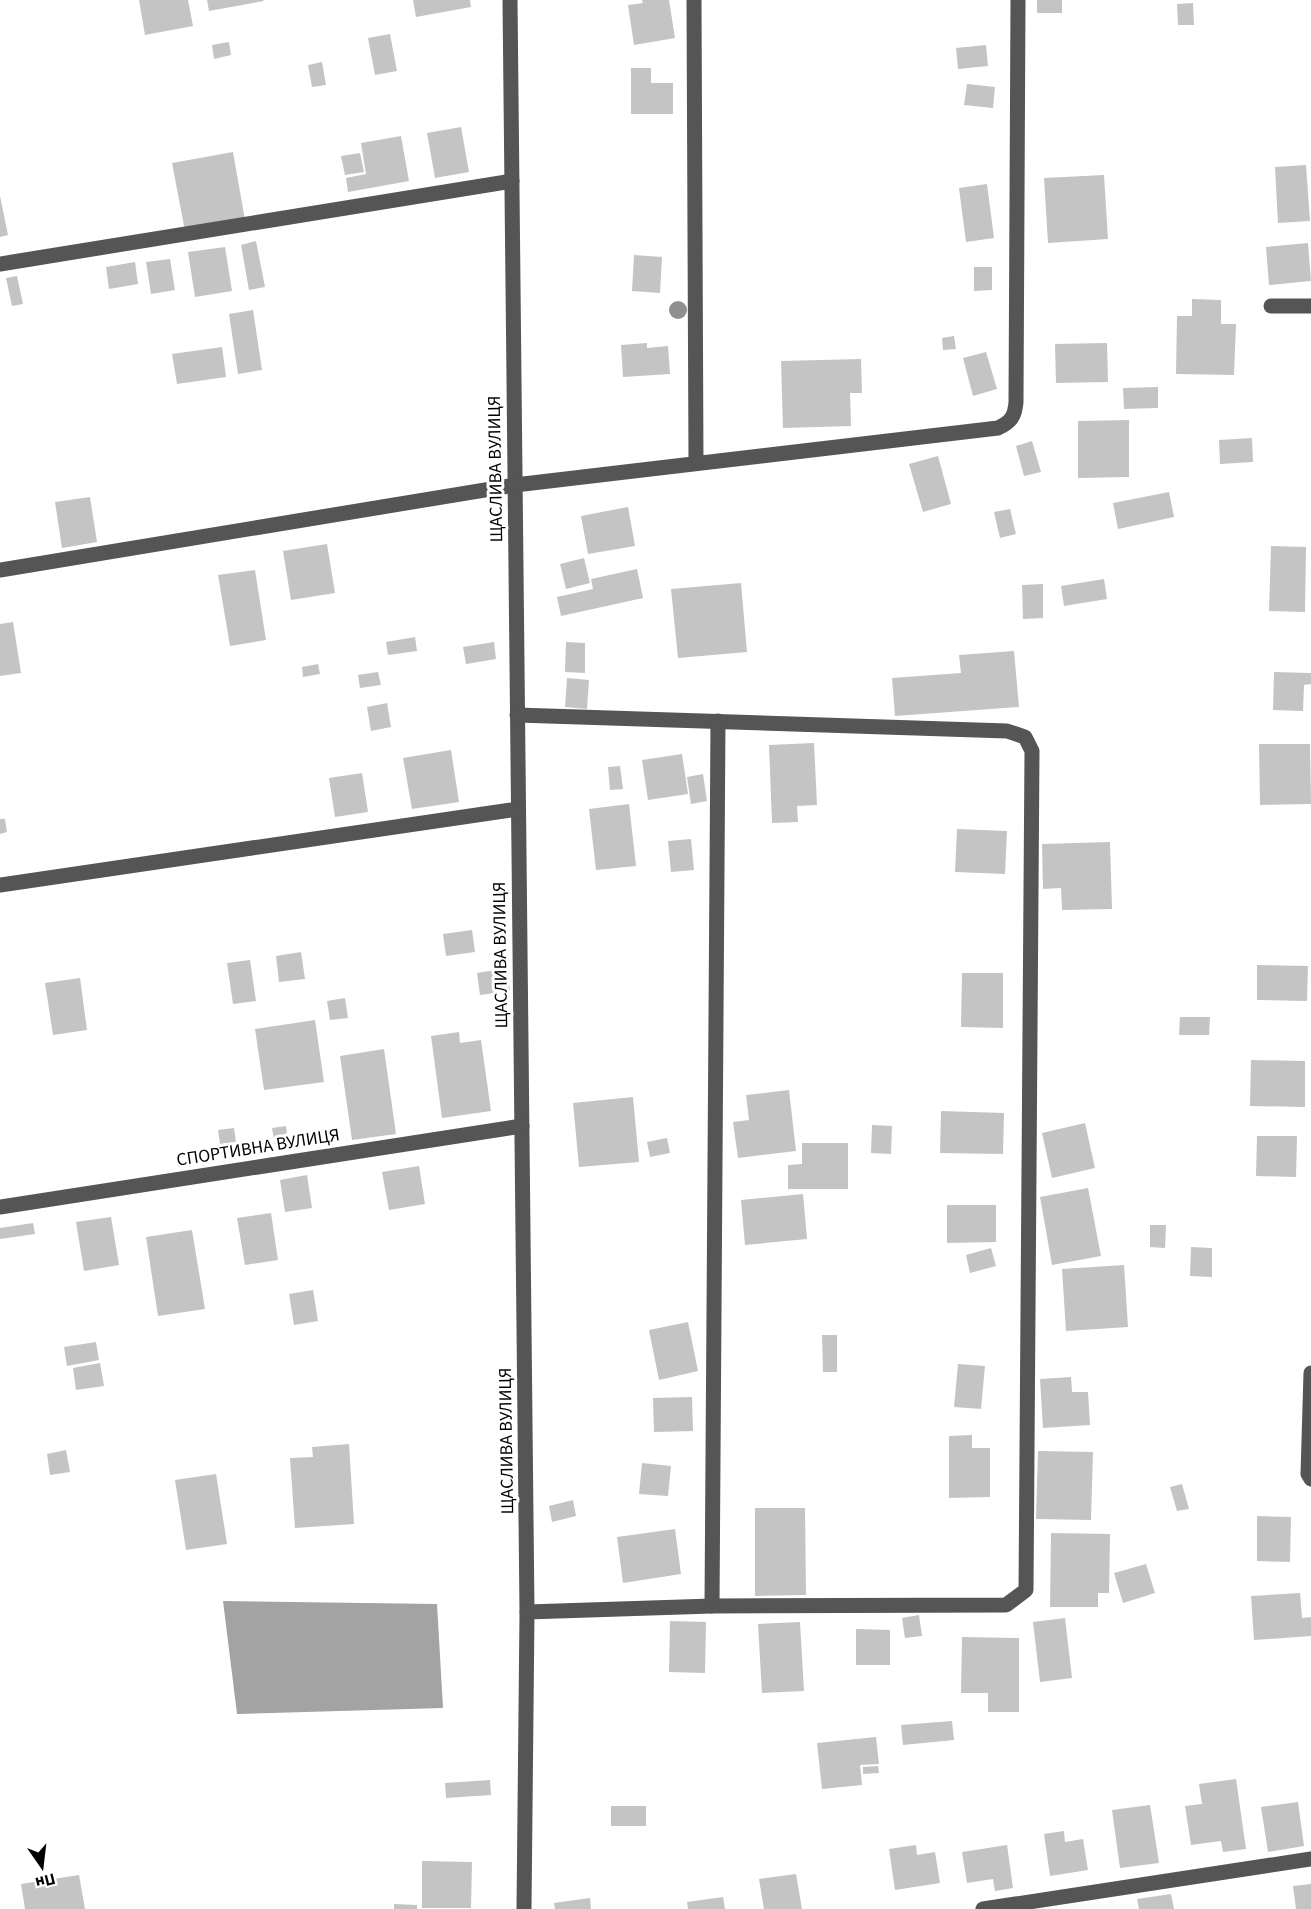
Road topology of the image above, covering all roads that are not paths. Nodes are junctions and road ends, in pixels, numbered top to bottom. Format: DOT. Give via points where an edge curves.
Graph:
graph roads {
  1 [pos="510,0"];
  2 [pos="694,0"];
  3 [pos="1018,0"];
  4 [pos="512,181"];
  5 [pos="0,264"];
  6 [pos="1271,306"];
  7 [pos="1311,306"];
  8 [pos="696,463"];
  9 [pos="515,485"];
  10 [pos="0,570"];
  11 [pos="517,715"];
  12 [pos="718,721"];
  13 [pos="518,809"];
  14 [pos="0,885"];
  15 [pos="522,1126"];
  16 [pos="0,1207"];
  17 [pos="1311,1373"];
  18 [pos="1311,1479"];
  19 [pos="712,1606"];
  20 [pos="527,1612"];
  21 [pos="1311,1859"];
  22 [pos="524,1909"];
  23 [pos="983,1909"];
  1 -- 4 [label="street, ЩАСЛИВА ВУЛИЦЯ"];
  2 -- 8 [label="street"];
  3 -- 8 [label="street" via="1015,414 998,428"];
  4 -- 5 [label="street"];
  4 -- 9 [label="street, ЩАСЛИВА ВУЛИЦЯ"];
  6 -- 7 [label="street"];
  8 -- 9 [label="street"];
  9 -- 10 [label="street"];
  9 -- 11 [label="street, ЩАСЛИВА ВУЛИЦЯ"];
  11 -- 12 [label="street"];
  11 -- 13 [label="street, ЩАСЛИВА ВУЛИЦЯ"];
  12 -- 19 [label="street"];
  12 -- 19 [label="street" via="1007,731 1025,737 1032,751 1026,1590 1006,1605"];
  13 -- 14 [label="street"];
  13 -- 15 [label="street, ЩАСЛИВА ВУЛИЦЯ"];
  15 -- 16 [label="street, СПОРТИВНА ВУЛИЦЯ"];
  15 -- 20 [label="street, ЩАСЛИВА ВУЛИЦЯ"];
  17 -- 18 [label="street"];
  19 -- 20 [label="street"];
  20 -- 22 [label="street, ЩАСЛИВА ВУЛИЦЯ"];
  21 -- 23 [label="street"];
}
